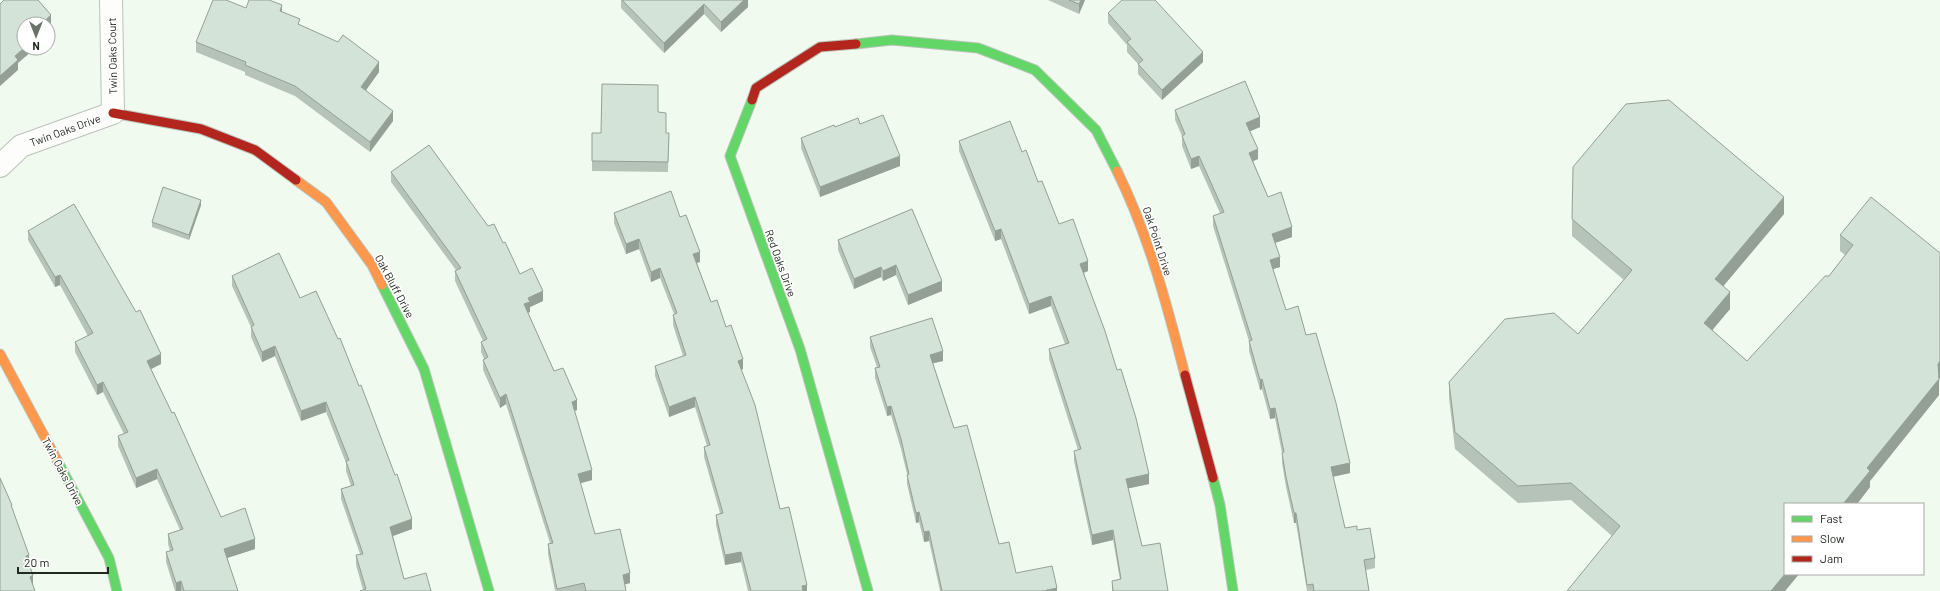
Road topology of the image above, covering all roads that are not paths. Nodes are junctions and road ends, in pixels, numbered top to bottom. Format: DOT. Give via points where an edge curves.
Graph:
graph roads {
  1 [pos="111,0"];
  2 [pos="892,40"];
  3 [pos="113,113"];
  4 [pos="0,166"];
  5 [pos="0,354"];
  6 [pos="117,591"];
  7 [pos="489,591"];
  8 [pos="868,591"];
  9 [pos="1233,591"];
  1 -- 3 [label="street, Twin Oaks Court"];
  2 -- 8 [label="street, Red Oaks Drive" via="820,47 756,88 730,156 800,349"];
  2 -- 9 [label="street, Oak Point Drive" via="978,48 1035,70 1096,130 1134,206 1164,295 1220,505"];
  3 -- 4 [label="street, Twin Oaks Drive" via="21,146"];
  3 -- 7 [label="street, Oak Bluff Drive" via="201,129 255,150 326,202 372,265 424,369"];
  5 -- 6 [label="street, Twin Oaks Drive" via="109,558"];
}
